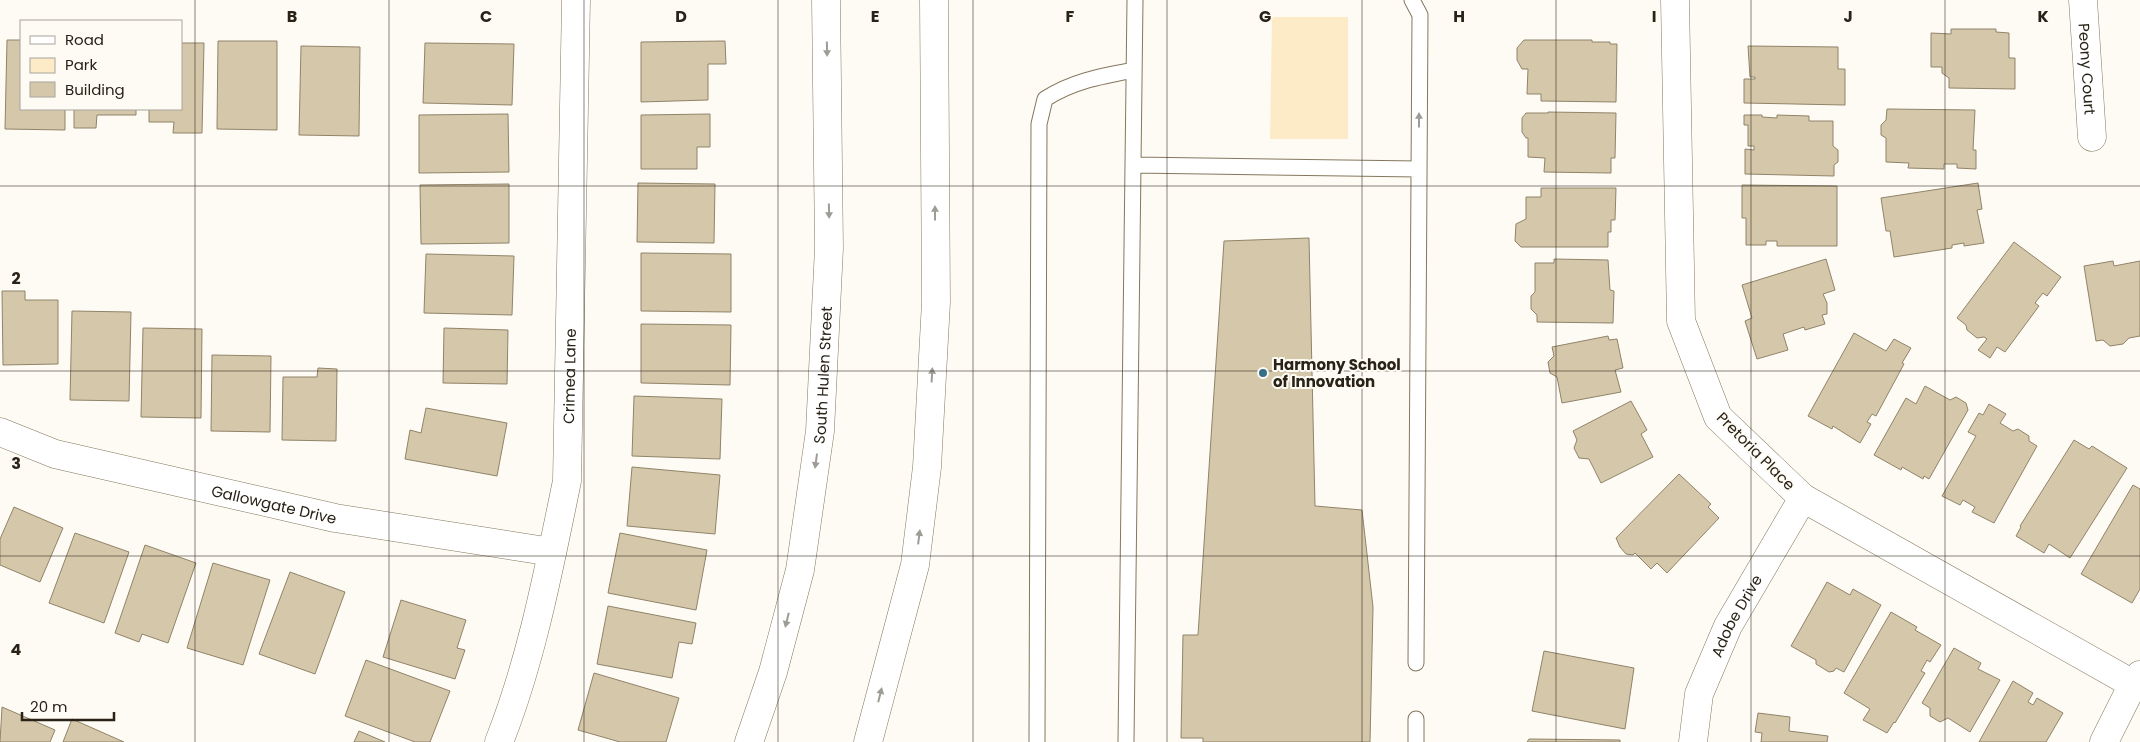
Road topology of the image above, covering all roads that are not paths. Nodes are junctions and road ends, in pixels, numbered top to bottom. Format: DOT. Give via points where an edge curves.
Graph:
graph roads {
  1 [pos="576,0"];
  2 [pos="826,0"];
  3 [pos="934,0"];
  4 [pos="1135,0"];
  5 [pos="1412,0"];
  6 [pos="1676,0"];
  7 [pos="2083,0"];
  8 [pos="1134,70"];
  9 [pos="2092,137"];
  10 [pos="1134,165"];
  11 [pos="1419,169"];
  12 [pos="0,432"];
  13 [pos="1803,498"];
  14 [pos="552,552"];
  15 [pos="1416,663"];
  16 [pos="2136,679"];
  17 [pos="1416,719"];
  18 [pos="499,742"];
  19 [pos="749,742"];
  20 [pos="868,742"];
  21 [pos="1037,742"];
  22 [pos="1126,742"];
  23 [pos="1416,742"];
  24 [pos="1693,742"];
  25 [pos="2104,742"];
  1 -- 14 [label="street, Crimea Lane" via="567,481"];
  2 -- 19 [label="street, South Hulen Street, one-way" via="829,248 820,431 800,570 773,672"];
  20 -- 3 [label="street, one-way" via="916,566 927,467 936,302"];
  4 -- 8 [label="lane"];
  11 -- 5 [label="lane, one-way" via="1420,15"];
  6 -- 13 [label="street, Pretoria Place" via="1681,321 1718,417"];
  7 -- 9 [label="street, Peony Court"];
  8 -- 10 [label="lane"];
  8 -- 21 [label="lane" via="1062,88 1045,99 1039,124"];
  10 -- 11 [label="lane"];
  10 -- 22 [label="lane"];
  11 -- 15 [label="lane"];
  12 -- 14 [label="street, Gallowgate Drive" via="56,454 335,518"];
  13 -- 16 [label="street, Pretoria Place"];
  13 -- 24 [label="street, Adobe Drive" via="1728,626 1699,694"];
  14 -- 18 [label="street, Crimea Lane" via="517,698"];
  16 -- 25 [label="street"];
  17 -- 23 [label="lane"];
}
